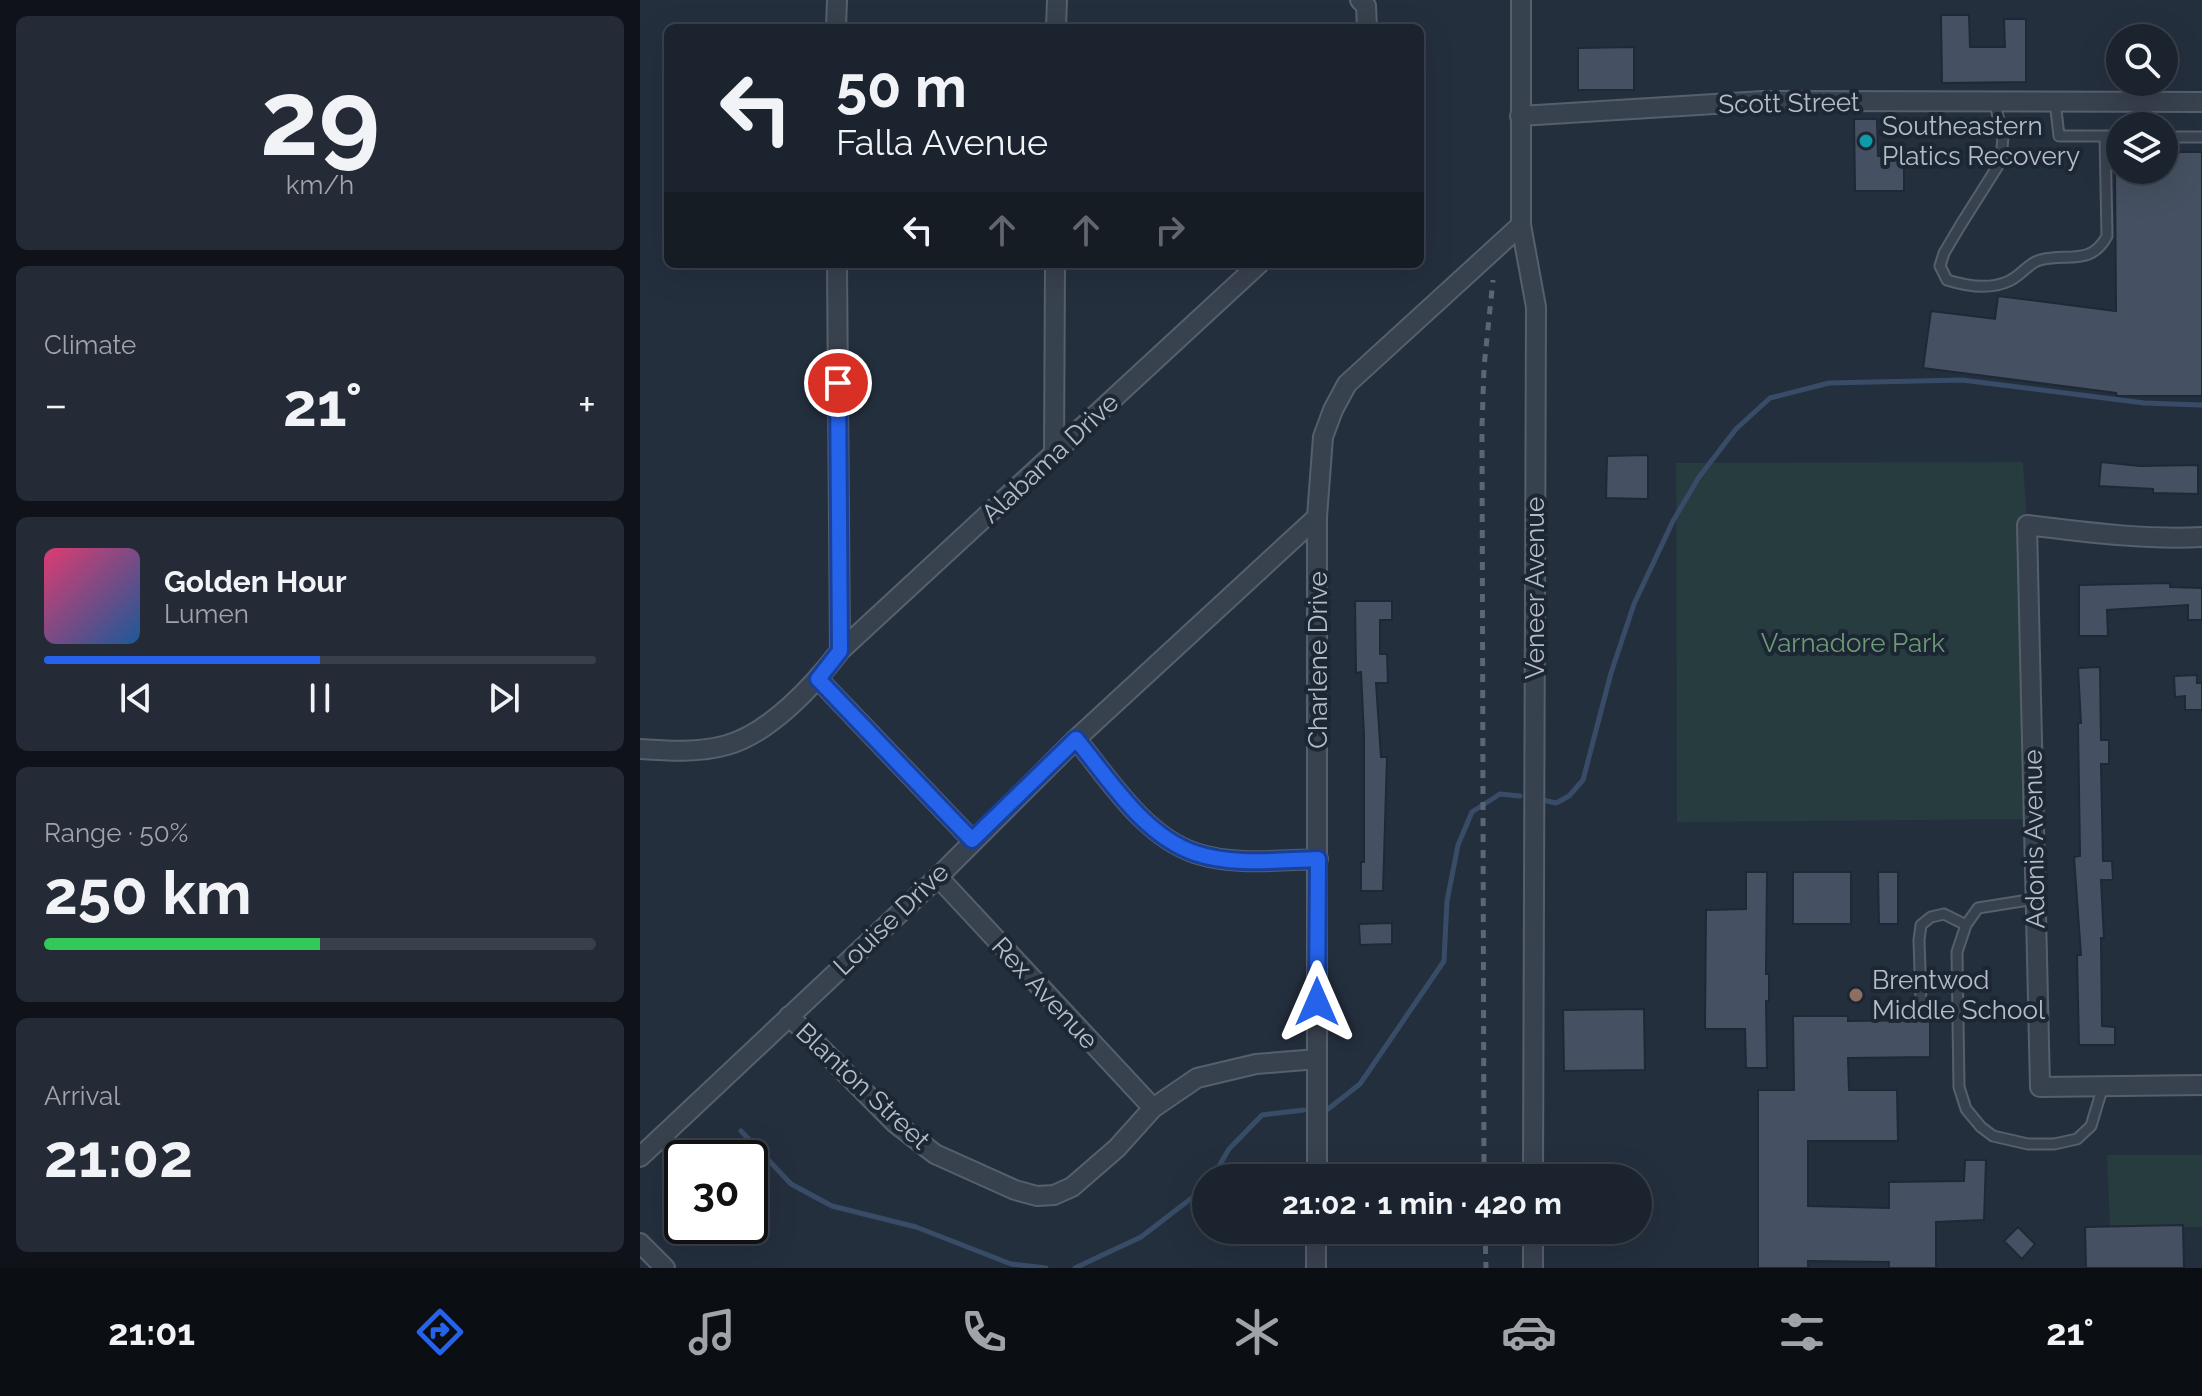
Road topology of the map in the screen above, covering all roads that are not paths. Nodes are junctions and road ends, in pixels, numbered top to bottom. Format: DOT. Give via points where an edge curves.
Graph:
graph roads {
  1 [pos="837,0"];
  2 [pos="1057,0"];
  3 [pos="1360,0"];
  4 [pos="1521,0"];
  5 [pos="836,24"];
  6 [pos="1056,24"];
  7 [pos="1367,24"];
  8 [pos="1994,101"];
  9 [pos="2055,101"];
  10 [pos="2202,102"];
  11 [pos="1520,116"];
  12 [pos="2105,136"];
  13 [pos="2178,137"];
  14 [pos="2202,137"];
  15 [pos="1521,225"];
  16 [pos="837,268"];
  17 [pos="1055,268"];
  18 [pos="1255,268"];
  19 [pos="1054,453"];
  20 [pos="1317,517"];
  21 [pos="2202,537"];
  22 [pos="840,651"];
  23 [pos="818,679"];
  24 [pos="1076,739"];
  25 [pos="640,749"];
  26 [pos="972,840"];
  27 [pos="1318,859"];
  28 [pos="938,877"];
  29 [pos="2035,899"];
  30 [pos="1966,925"];
  31 [pos="1921,1002"];
  32 [pos="789,1016"];
  33 [pos="1317,1059"];
  34 [pos="2202,1085"];
  35 [pos="2103,1086"];
  36 [pos="1153,1108"];
  37 [pos="640,1157"];
  38 [pos="1317,1164"];
  39 [pos="1533,1164"];
  40 [pos="640,1243"];
  41 [pos="1316,1244"];
  42 [pos="1533,1244"];
  43 [pos="665,1268"];
  44 [pos="1316,1268"];
  45 [pos="1533,1268"];
  1 -- 5 [label="street"];
  2 -- 6 [label="street"];
  3 -- 7 [label="street" via="1366,6"];
  4 -- 11 [label="street, Veneer Avenue"];
  8 -- 9 [label="street, Scott Street"];
  8 -- 11 [label="street, Scott Street" via="1763,101"];
  8 -- 12 [label="lane" via="2003,136 2001,161 1940,266 1947,280 1966,286 2010,281 2042,259 2100,250 2107,236"];
  9 -- 10 [label="street, Scott Street"];
  9 -- 12 [label="lane" via="2059,136"];
  11 -- 15 [label="street, Veneer Avenue"];
  13 -- 14 [label="lane"];
  15 -- 20 [label="street, Charlene Drive" via="1347,384 1323,437"];
  15 -- 39 [label="street, Veneer Avenue" via="1536,307"];
  16 -- 22 [label="street"];
  17 -- 19 [label="street"];
  18 -- 19 [label="street, Alabama Drive"];
  19 -- 22 [label="street, Alabama Drive"];
  20 -- 24 [label="street, Louise Drive"];
  20 -- 27 [label="street, Charlene Drive"];
  21 -- 29 [label="street, Adonis Avenue" via="2027,525"];
  22 -- 23 [label="street, Alabama Drive"];
  23 -- 25 [label="street, Alabama Drive" via="773,722 728,745 679,752"];
  23 -- 26 [label="street"];
  24 -- 26 [label="street, Louise Drive"];
  24 -- 27 [label="street" via="1150,826 1193,853 1246,860"];
  26 -- 28 [label="street, Louise Drive"];
  27 -- 33 [label="street, Charlene Drive"];
  28 -- 32 [label="street, Louise Drive"];
  28 -- 36 [label="street, Rex Avenue"];
  29 -- 30 [label="lane" via="1978,908"];
  29 -- 35 [label="street, Adonis Avenue" via="2040,1087"];
  30 -- 31 [label="lane" via="1944,914 1921,925"];
  30 -- 35 [label="lane" via="1957,952 1959,1087 1966,1109 1981,1127 1993,1136 2028,1144 2077,1139 2091,1126"];
  32 -- 36 [label="street, Blanton Street" via="895,1123 935,1154 1037,1196 1072,1187"];
  32 -- 37 [label="street, Louise Drive"];
  33 -- 36 [label="street, Blanton Street" via="1197,1078"];
  33 -- 38 [label="street, Charlene Drive"];
  34 -- 35 [label="street, Adonis Avenue"];
  40 -- 43 [label="street"];
  41 -- 44 [label="street"];
  42 -- 45 [label="street"];
}
